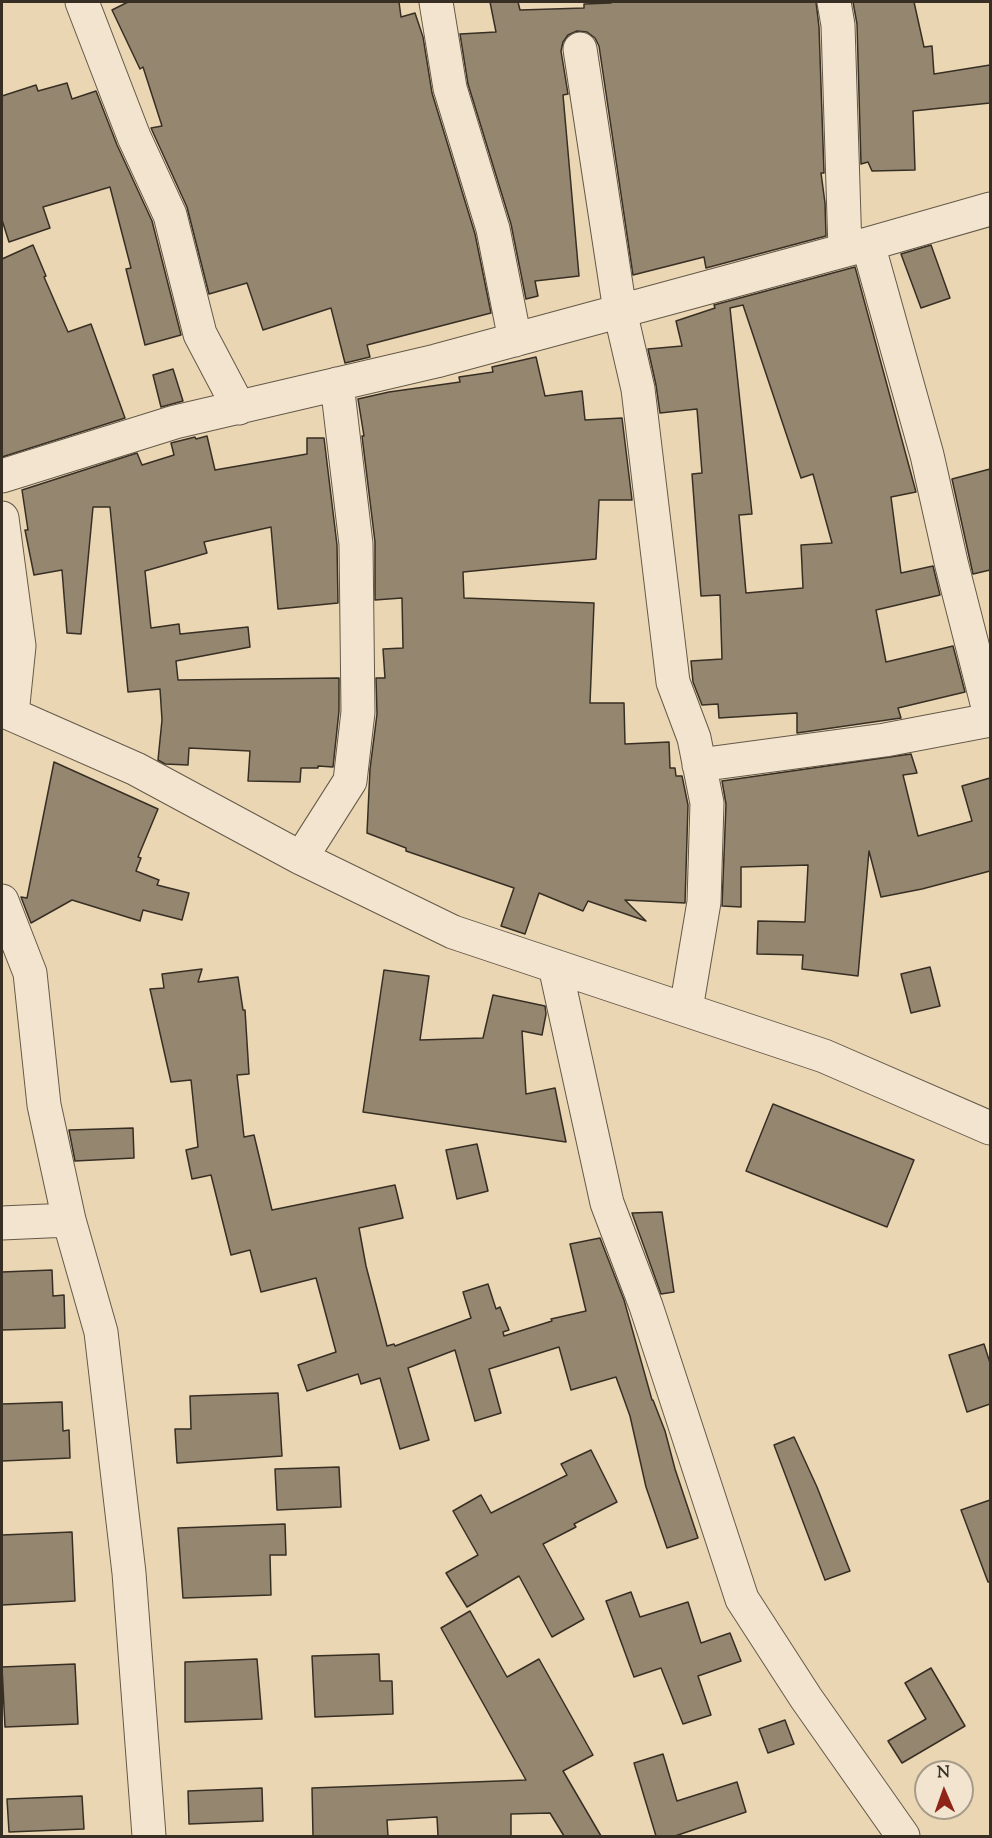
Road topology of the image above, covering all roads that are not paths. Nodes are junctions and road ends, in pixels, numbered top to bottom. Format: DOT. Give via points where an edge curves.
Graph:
graph roads {
  1 [pos="82,2"];
  2 [pos="436,2"];
  3 [pos="834,2"];
  4 [pos="580,49"];
  5 [pos="990,208"];
  6 [pos="856,247"];
  7 [pos="620,311"];
  8 [pos="515,340"];
  9 [pos="337,384"];
  10 [pos="239,408"];
  11 [pos="2,476"];
  12 [pos="2,518"];
  13 [pos="7,712"];
  14 [pos="990,715"];
  15 [pos="990,720"];
  16 [pos="699,765"];
  17 [pos="301,858"];
  18 [pos="2,901"];
  19 [pos="555,966"];
  20 [pos="686,1010"];
  21 [pos="990,1128"];
  22 [pos="69,1220"];
  23 [pos="2,1223"];
  24 [pos="148,1836"];
  25 [pos="903,1836"];
  1 -- 10 [label="street" via="134,137 170,216 200,334"];
  2 -- 8 [label="street" via="450,88 493,229"];
  3 -- 6 [label="street"];
  4 -- 7 [label="street"];
  5 -- 6 [label="street"];
  6 -- 7 [label="street"];
  6 -- 14 [label="street" via="927,456"];
  7 -- 8 [label="street"];
  7 -- 16 [label="street" via="638,389 673,682 694,738"];
  8 -- 9 [label="street"];
  9 -- 10 [label="street"];
  9 -- 17 [label="street" via="356,544 358,712 350,781"];
  10 -- 11 [label="street" via="175,422"];
  12 -- 13 [label="street" via="19,646"];
  13 -- 17 [label="street" via="136,769"];
  15 -- 16 [label="street" via="885,740"];
  16 -- 20 [label="street" via="707,803 704,902"];
  17 -- 19 [label="street" via="453,932"];
  18 -- 22 [label="street" via="30,973 44,1105"];
  19 -- 20 [label="street"];
  19 -- 25 [label="street" via="607,1203 646,1306 742,1599"];
  20 -- 21 [label="street" via="825,1056"];
  22 -- 23 [label="street"];
  22 -- 24 [label="street" via="101,1332 129,1573"];
}
